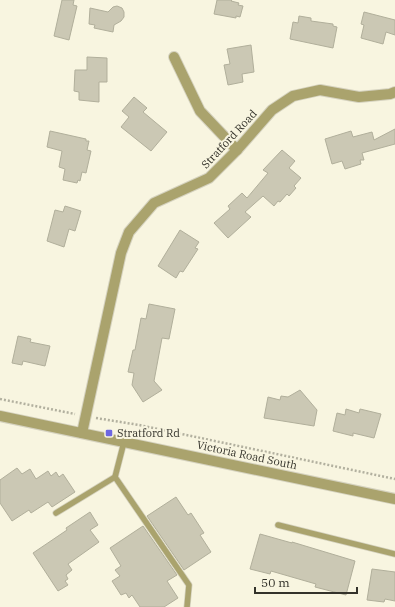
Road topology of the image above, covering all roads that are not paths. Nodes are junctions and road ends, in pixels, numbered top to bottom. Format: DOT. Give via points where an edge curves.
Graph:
graph roads {
  1 [pos="174,57"];
  2 [pos="395,92"];
  3 [pos="237,150"];
  4 [pos="0,416"];
  5 [pos="82,433"];
  6 [pos="124,442"];
  7 [pos="115,477"];
  8 [pos="395,499"];
  9 [pos="56,513"];
  10 [pos="278,525"];
  11 [pos="395,554"];
  12 [pos="187,607"];
  1 -- 3 [label="street" via="200,111"];
  2 -- 3 [label="street, Stratford Road" via="359,97 320,90 292,96 272,110"];
  3 -- 5 [label="street, Stratford Road" via="209,178 154,203 130,232 121,253"];
  4 -- 5 [label="street, Victoria Road South"];
  5 -- 6 [label="street, Victoria Road South"];
  6 -- 7 [label="lane"];
  6 -- 8 [label="street, Victoria Road South"];
  7 -- 9 [label="lane"];
  7 -- 12 [label="lane" via="189,585"];
  10 -- 11 [label="lane"];
}
